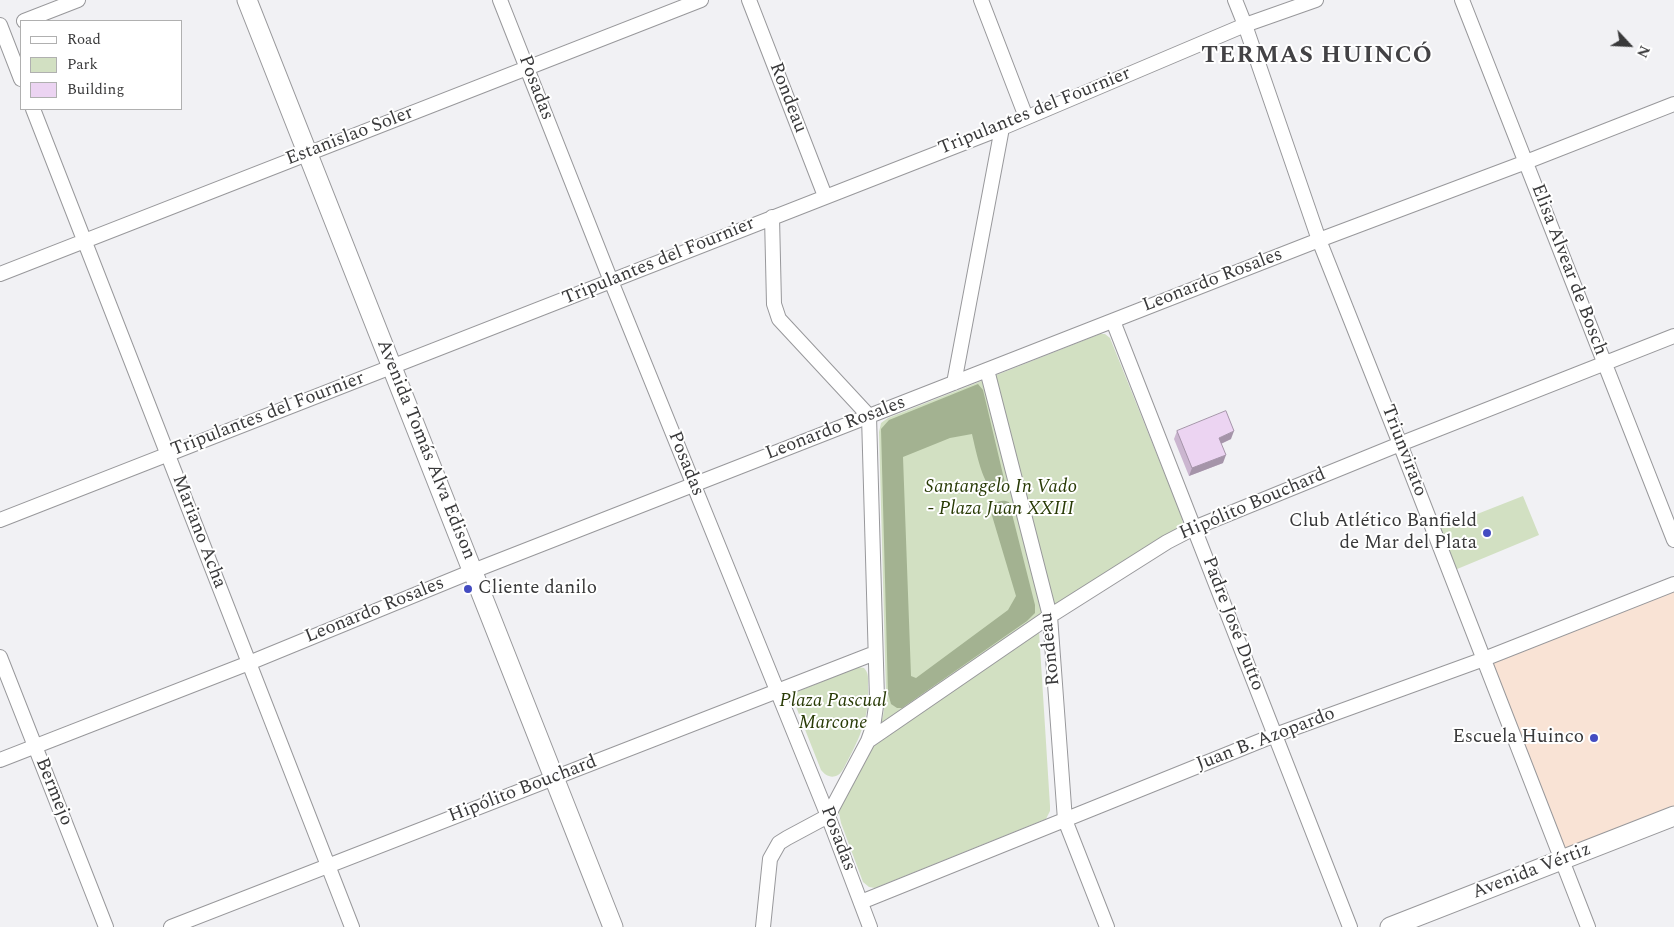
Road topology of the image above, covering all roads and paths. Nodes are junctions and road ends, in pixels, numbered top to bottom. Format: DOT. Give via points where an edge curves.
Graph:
graph roads {
  1 [pos="78,0"];
  2 [pos="248,0"];
  3 [pos="500,0"];
  4 [pos="701,0"];
  5 [pos="749,0"];
  6 [pos="981,0"];
  7 [pos="1235,0"];
  8 [pos="1316,0"];
  9 [pos="1462,0"];
  10 [pos="28,20"];
  11 [pos="20,23"];
  12 [pos="1245,25"];
  13 [pos="1,29"];
  14 [pos="527,68"];
  15 [pos="20,77"];
  16 [pos="1674,104"];
  17 [pos="33,110"];
  18 [pos="1026,117"];
  19 [pos="1002,128"];
  20 [pos="308,153"];
  21 [pos="1526,162"];
  22 [pos="825,196"];
  23 [pos="772,217"];
  24 [pos="1318,240"];
  25 [pos="85,242"];
  26 [pos="0,274"];
  27 [pos="610,281"];
  28 [pos="1113,321"];
  29 [pos="1674,336"];
  30 [pos="1605,364"];
  31 [pos="392,367"];
  32 [pos="987,370"];
  33 [pos="954,383"];
  34 [pos="869,416"];
  35 [pos="1400,444"];
  36 [pos="168,454"];
  37 [pos="694,485"];
  38 [pos="0,520"];
  39 [pos="1194,528"];
  40 [pos="1674,540"];
  41 [pos="473,571"];
  42 [pos="1674,584"];
  43 [pos="1050,616"];
  44 [pos="875,653"];
  45 [pos="0,657"];
  46 [pos="1484,659"];
  47 [pos="249,663"];
  48 [pos="777,691"];
  49 [pos="1275,735"];
  50 [pos="868,741"];
  51 [pos="35,747"];
  52 [pos="0,760"];
  53 [pos="554,778"];
  54 [pos="828,816"];
  55 [pos="1674,816"];
  56 [pos="1065,820"];
  57 [pos="1562,860"];
  58 [pos="328,866"];
  59 [pos="861,902"];
  60 [pos="106,927"];
  61 [pos="171,927"];
  62 [pos="352,927"];
  63 [pos="614,927"];
  64 [pos="763,927"];
  65 [pos="870,927"];
  66 [pos="1107,927"];
  67 [pos="1350,927"];
  68 [pos="1390,927"];
  69 [pos="1588,927"];
  1 -- 10 [label="street"];
  2 -- 20 [label="main road, Avenida Tomás Alva Edison"];
  3 -- 14 [label="street, Posadas"];
  4 -- 14 [label="street, Estanislao Soler"];
  5 -- 22 [label="street, Rondeau"];
  6 -- 18 [label="street"];
  7 -- 12 [label="street, Triunvirato"];
  8 -- 12 [label="street, Tripulantes del Fournier"];
  9 -- 21 [label="street, Elisa Alvear de Bosch"];
  11 -- 13 [label="street"];
  12 -- 18 [label="street, Tripulantes del Fournier"];
  12 -- 24 [label="street, Triunvirato"];
  13 -- 15 [label="street"];
  14 -- 20 [label="street, Estanislao Soler"];
  14 -- 27 [label="street, Posadas"];
  16 -- 21 [label="street, Leonardo Rosales"];
  17 -- 25 [label="street, Mariano Acha"];
  18 -- 19 [label="street, Tripulantes del Fournier"];
  19 -- 22 [label="street, Tripulantes del Fournier"];
  19 -- 33 [label="street"];
  20 -- 25 [label="street, Estanislao Soler"];
  20 -- 31 [label="main road, Avenida Tomás Alva Edison"];
  21 -- 24 [label="street, Leonardo Rosales"];
  21 -- 30 [label="street, Elisa Alvear de Bosch"];
  22 -- 23 [label="street, Tripulantes del Fournier"];
  23 -- 27 [label="street, Tripulantes del Fournier"];
  23 -- 34 [label="street" via="774,304 779,318"];
  24 -- 28 [label="street, Leonardo Rosales"];
  24 -- 35 [label="street, Triunvirato"];
  25 -- 26 [label="street, Estanislao Soler"];
  25 -- 36 [label="street, Mariano Acha"];
  27 -- 31 [label="street, Tripulantes del Fournier"];
  27 -- 37 [label="street, Posadas"];
  28 -- 32 [label="street, Leonardo Rosales"];
  28 -- 39 [label="street, Padre José Dutto"];
  29 -- 30 [label="street, Hipólito Bouchard"];
  30 -- 35 [label="street, Hipólito Bouchard"];
  30 -- 40 [label="street, Elisa Alvear de Bosch"];
  31 -- 36 [label="street, Tripulantes del Fournier"];
  31 -- 41 [label="main road, Avenida Tomás Alva Edison"];
  32 -- 33 [label="street, Leonardo Rosales"];
  32 -- 43 [label="street, Rondeau"];
  33 -- 34 [label="street, Leonardo Rosales"];
  34 -- 37 [label="street, Leonardo Rosales"];
  34 -- 44 [label="street"];
  35 -- 39 [label="street, Hipólito Bouchard"];
  35 -- 46 [label="street, Triunvirato"];
  36 -- 38 [label="street, Tripulantes del Fournier"];
  36 -- 47 [label="street, Mariano Acha"];
  37 -- 41 [label="street, Leonardo Rosales"];
  37 -- 48 [label="street, Posadas"];
  39 -- 43 [label="street, Hipólito Bouchard" via="1166,542"];
  39 -- 49 [label="street, Padre José Dutto"];
  41 -- 47 [label="street, Leonardo Rosales"];
  41 -- 53 [label="main road, Avenida Tomás Alva Edison"];
  42 -- 46 [label="street, Juan B. Azopardo"];
  43 -- 50 [label="street, Hipólito Bouchard"];
  43 -- 56 [label="street, Rondeau"];
  44 -- 48 [label="street, Hipólito Bouchard"];
  44 -- 50 [label="street" via="877,699"];
  45 -- 51 [label="street, Bermejo"];
  46 -- 49 [label="street, Juan B. Azopardo"];
  46 -- 57 [label="street, Triunvirato"];
  47 -- 51 [label="street, Leonardo Rosales"];
  47 -- 58 [label="street, Mariano Acha"];
  48 -- 53 [label="street, Hipólito Bouchard"];
  48 -- 54 [label="street, Posadas"];
  49 -- 56 [label="street, Juan B. Azopardo"];
  49 -- 67 [label="street, Padre José Dutto"];
  50 -- 54 [label="street"];
  51 -- 52 [label="street, Leonardo Rosales"];
  51 -- 60 [label="street, Bermejo"];
  53 -- 58 [label="street, Hipólito Bouchard"];
  53 -- 63 [label="main road, Avenida Tomás Alva Edison"];
  54 -- 59 [label="street, Posadas"];
  54 -- 64 [label="street" via="779,843 774,851 770,859"];
  55 -- 57 [label="main road, Avenida Vértiz"];
  56 -- 59 [label="street, Juan B. Azopardo"];
  56 -- 66 [label="street, Rondeau"];
  57 -- 68 [label="main road, Avenida Vértiz"];
  57 -- 69 [label="street, Triunvirato"];
  58 -- 61 [label="street, Hipólito Bouchard"];
  58 -- 62 [label="street, Mariano Acha"];
  59 -- 65 [label="street, Posadas"];
}
